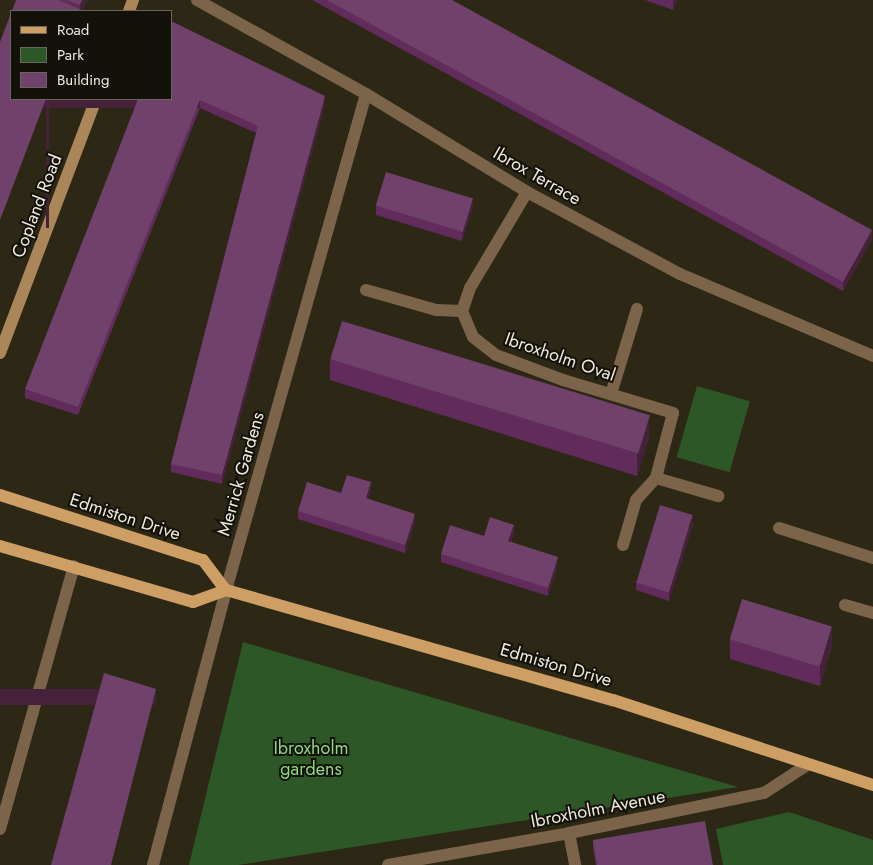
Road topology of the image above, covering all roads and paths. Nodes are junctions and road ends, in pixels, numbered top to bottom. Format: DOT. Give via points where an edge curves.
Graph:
graph roads {
  1 [pos="197,0"];
  2 [pos="366,94"];
  3 [pos="96,100"];
  4 [pos="527,192"];
  5 [pos="366,290"];
  6 [pos="637,309"];
  7 [pos="462,311"];
  8 [pos="0,353"];
  9 [pos="873,356"];
  10 [pos="611,394"];
  11 [pos="656,478"];
  12 [pos="0,496"];
  13 [pos="718,496"];
  14 [pos="780,528"];
  15 [pos="623,545"];
  16 [pos="0,546"];
  17 [pos="873,558"];
  18 [pos="74,566"];
  19 [pos="226,590"];
  20 [pos="845,605"];
  21 [pos="873,613"];
  22 [pos="807,765"];
  23 [pos="873,785"];
  24 [pos="0,829"];
  25 [pos="569,833"];
  26 [pos="153,865"];
  27 [pos="388,865"];
  28 [pos="575,865"];
  1 -- 2 [label="street, Ibrox Terrace"];
  2 -- 4 [label="street, Ibrox Terrace"];
  2 -- 19 [label="street, Merrick Gardens"];
  3 -- 8 [label="street, Copland Road"];
  4 -- 7 [label="street" via="470,288"];
  4 -- 9 [label="street, Ibrox Terrace" via="680,274"];
  5 -- 7 [label="street" via="436,310"];
  6 -- 10 [label="street"];
  7 -- 10 [label="street, Ibroxholm Oval" via="473,337 496,355"];
  10 -- 11 [label="street, Ibroxholm Oval" via="673,412"];
  11 -- 13 [label="street"];
  11 -- 15 [label="street, Ibroxholm Oval" via="636,500"];
  12 -- 19 [label="main road, Edmiston Drive" via="204,560"];
  14 -- 17 [label="street"];
  16 -- 18 [label="main road"];
  18 -- 19 [label="main road" via="192,602"];
  18 -- 24 [label="street"];
  19 -- 22 [label="main road, Edmiston Drive" via="614,700"];
  19 -- 26 [label="street, Merrick Gardens"];
  20 -- 21 [label="street"];
  22 -- 23 [label="main road, Edmiston Drive"];
  22 -- 25 [label="street, Ibroxholm Avenue" via="764,793"];
  25 -- 27 [label="street, Ibroxholm Avenue"];
  25 -- 28 [label="street"];
}
